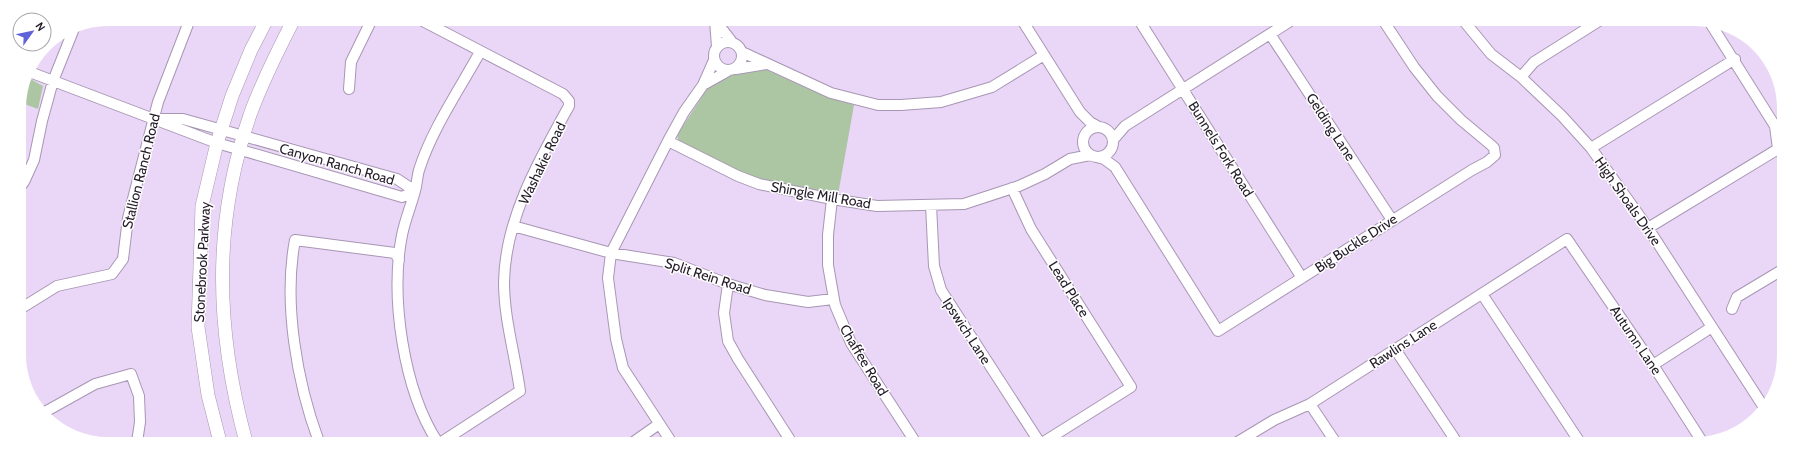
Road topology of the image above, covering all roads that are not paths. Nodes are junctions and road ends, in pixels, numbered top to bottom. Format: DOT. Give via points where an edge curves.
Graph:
graph roads {
  1 [pos="187,26"];
  2 [pos="265,26"];
  3 [pos="291,26"];
  4 [pos="369,26"];
  5 [pos="432,26"];
  6 [pos="715,26"];
  7 [pos="720,26"];
  8 [pos="1026,26"];
  9 [pos="1143,26"];
  10 [pos="1283,26"];
  11 [pos="1387,26"];
  12 [pos="1468,26"];
  13 [pos="1591,26"];
  14 [pos="1714,29"];
  15 [pos="1270,34"];
  16 [pos="72,35"];
  17 [pos="732,42"];
  18 [pos="717,46"];
  19 [pos="480,52"];
  20 [pos="742,52"];
  21 [pos="1044,55"];
  22 [pos="1735,59"];
  23 [pos="714,60"];
  24 [pos="766,64"];
  25 [pos="732,70"];
  26 [pos="33,74"];
  27 [pos="1521,78"];
  28 [pos="53,81"];
  29 [pos="703,85"];
  30 [pos="349,89"];
  31 [pos="1183,89"];
  32 [pos="1080,112"];
  33 [pos="153,119"];
  34 [pos="1125,126"];
  35 [pos="1103,128"];
  36 [pos="221,130"];
  37 [pos="1777,135"];
  38 [pos="1084,139"];
  39 [pos="668,141"];
  40 [pos="217,143"];
  41 [pos="242,143"];
  42 [pos="1112,144"];
  43 [pos="1591,148"];
  44 [pos="1777,151"];
  45 [pos="1093,156"];
  46 [pos="1070,159"];
  47 [pos="1115,167"];
  48 [pos="26,178"];
  49 [pos="1012,188"];
  50 [pos="415,190"];
  51 [pos="832,200"];
  52 [pos="931,205"];
  53 [pos="1392,220"];
  54 [pos="513,226"];
  55 [pos="1648,228"];
  56 [pos="1567,239"];
  57 [pos="611,253"];
  58 [pos="400,260"];
  59 [pos="1777,273"];
  60 [pos="1302,278"];
  61 [pos="728,284"];
  62 [pos="1482,294"];
  63 [pos="833,299"];
  64 [pos="26,305"];
  65 [pos="1732,309"];
  66 [pos="1712,327"];
  67 [pos="1395,349"];
  68 [pos="1653,365"];
  69 [pos="1761,403"];
  70 [pos="1310,404"];
  71 [pos="48,410"];
  72 [pos="660,424"];
  73 [pos="138,437"];
  74 [pos="219,437"];
  75 [pos="245,437"];
  76 [pos="317,437"];
  77 [pos="435,437"];
  78 [pos="448,437"];
  79 [pos="641,437"];
  80 [pos="668,437"];
  81 [pos="788,437"];
  82 [pos="912,437"];
  83 [pos="1037,437"];
  84 [pos="1051,437"];
  85 [pos="1246,437"];
  86 [pos="1331,437"];
  87 [pos="1453,437"];
  88 [pos="1576,437"];
  89 [pos="1699,437"];
  1 -- 33 [label="street, Stallion Ranch Road"];
  2 -- 36 [label="main road, Stonebrook Parkway" via="237,83"];
  3 -- 41 [label="main road, Stonebrook Parkway" via="262,85"];
  4 -- 30 [label="street" via="351,62"];
  5 -- 19 [label="street"];
  6 -- 18 [label="street"];
  7 -- 17 [label="street"];
  8 -- 21 [label="street"];
  9 -- 31 [label="street, Bunnels Fork Road"];
  10 -- 15 [label="street"];
  11 -- 53 [label="street, Big Buckle Drive" via="1430,87 1494,148 1495,155 1488,162"];
  12 -- 27 [label="street, High Shoals Drive" via="1491,54"];
  13 -- 27 [label="street" via="1534,62"];
  14 -- 22 [label="street"];
  15 -- 31 [label="street"];
  15 -- 53 [label="street, Gelding Lane"];
  16 -- 28 [label="street"];
  17 -- 18 [label="street" via="724,42"];
  17 -- 20 [label="street"];
  18 -- 23 [label="street" via="713,55"];
  19 -- 50 [label="street" via="431,143 419,171"];
  19 -- 54 [label="street, Washakie Road" via="563,94 569,101 569,106 528,183"];
  20 -- 24 [label="street"];
  20 -- 25 [label="street" via="742,61"];
  21 -- 24 [label="street" via="992,87 941,102 901,105 878,105 831,93 785,70"];
  21 -- 32 [label="street"];
  22 -- 37 [label="street" via="1775,126"];
  22 -- 43 [label="street"];
  23 -- 25 [label="street" via="722,70"];
  23 -- 29 [label="street"];
  24 -- 25 [label="street"];
  25 -- 29 [label="street"];
  26 -- 28 [label="street, Canyon Ranch Road"];
  27 -- 43 [label="street, High Shoals Drive" via="1562,116"];
  28 -- 33 [label="street, Canyon Ranch Road"];
  28 -- 48 [label="street" via="34,160"];
  29 -- 39 [label="street"];
  31 -- 34 [label="street"];
  31 -- 60 [label="street, Bunnels Fork Road"];
  32 -- 35 [label="street" via="1090,122"];
  32 -- 38 [label="street"];
  33 -- 36 [label="street, Canyon Ranch Road" via="183,119"];
  33 -- 40 [label="street, Canyon Ranch Road"];
  33 -- 64 [label="street, Stallion Ranch Road" via="128,218 123,259 112,274 57,286"];
  34 -- 35 [label="street"];
  34 -- 42 [label="street"];
  35 -- 38 [label="street" via="1090,129"];
  35 -- 42 [label="street"];
  36 -- 40 [label="main road, Stonebrook Parkway"];
  36 -- 41 [label="street, Canyon Ranch Road"];
  38 -- 45 [label="street" via="1086,151"];
  38 -- 46 [label="street, Shingle Mill Road"];
  39 -- 51 [label="street, Shingle Mill Road" via="759,184"];
  39 -- 57 [label="street"];
  40 -- 41 [label="street, Canyon Ranch Road"];
  40 -- 74 [label="main road, Stonebrook Parkway" via="202,206 198,326 208,395"];
  41 -- 50 [label="street, Canyon Ranch Road" via="397,179"];
  41 -- 50 [label="street, Canyon Ranch Road" via="402,197"];
  41 -- 75 [label="main road, Stonebrook Parkway" via="228,209 223,249 222,294 228,367"];
  42 -- 45 [label="street" via="1105,155"];
  42 -- 47 [label="street"];
  43 -- 55 [label="street, High Shoals Drive"];
  44 -- 55 [label="street"];
  45 -- 46 [label="street, Shingle Mill Road"];
  45 -- 47 [label="street" via="1104,159"];
  46 -- 49 [label="street, Shingle Mill Road" via="1045,174"];
  47 -- 60 [label="street, Big Buckle Drive" via="1218,331"];
  49 -- 52 [label="street, Shingle Mill Road" via="964,204"];
  49 -- 84 [label="street, Lead Place" via="1029,227 1131,387"];
  50 -- 58 [label="street" via="402,235"];
  51 -- 52 [label="street, Shingle Mill Road" via="877,206"];
  51 -- 63 [label="street, Chaffee Road" via="828,252"];
  52 -- 83 [label="street, Ipswich Lane" via="934,266 941,290"];
  53 -- 60 [label="street, Big Buckle Drive"];
  54 -- 57 [label="street, Split Rein Road"];
  54 -- 78 [label="street, Washakie Road" via="504,282 507,321 520,390"];
  55 -- 66 [label="street, High Shoals Drive"];
  56 -- 62 [label="street, Rawlins Lane"];
  56 -- 68 [label="street, Autumn Lane"];
  57 -- 61 [label="street, Split Rein Road" via="674,263"];
  57 -- 72 [label="street" via="608,278 616,339 623,368"];
  58 -- 76 [label="street" via="394,253 295,240 292,288 295,343 303,390"];
  58 -- 77 [label="street" via="399,309 405,357 418,404"];
  59 -- 65 [label="street" via="1737,297"];
  61 -- 63 [label="street, Split Rein Road" via="799,302"];
  61 -- 81 [label="street" via="724,321 730,346"];
  62 -- 67 [label="street, Rawlins Lane"];
  62 -- 88 [label="street"];
  63 -- 82 [label="street, Chaffee Road" via="851,343"];
  66 -- 68 [label="street"];
  66 -- 69 [label="street, High Shoals Drive"];
  67 -- 70 [label="street, Rawlins Lane"];
  67 -- 87 [label="street"];
  68 -- 89 [label="street, Autumn Lane"];
  70 -- 85 [label="street, Rawlins Lane" via="1274,420"];
  70 -- 86 [label="street"];
  71 -- 73 [label="street" via="95,384 130,374 139,396"];
  72 -- 79 [label="street"];
  72 -- 80 [label="street"];
}
